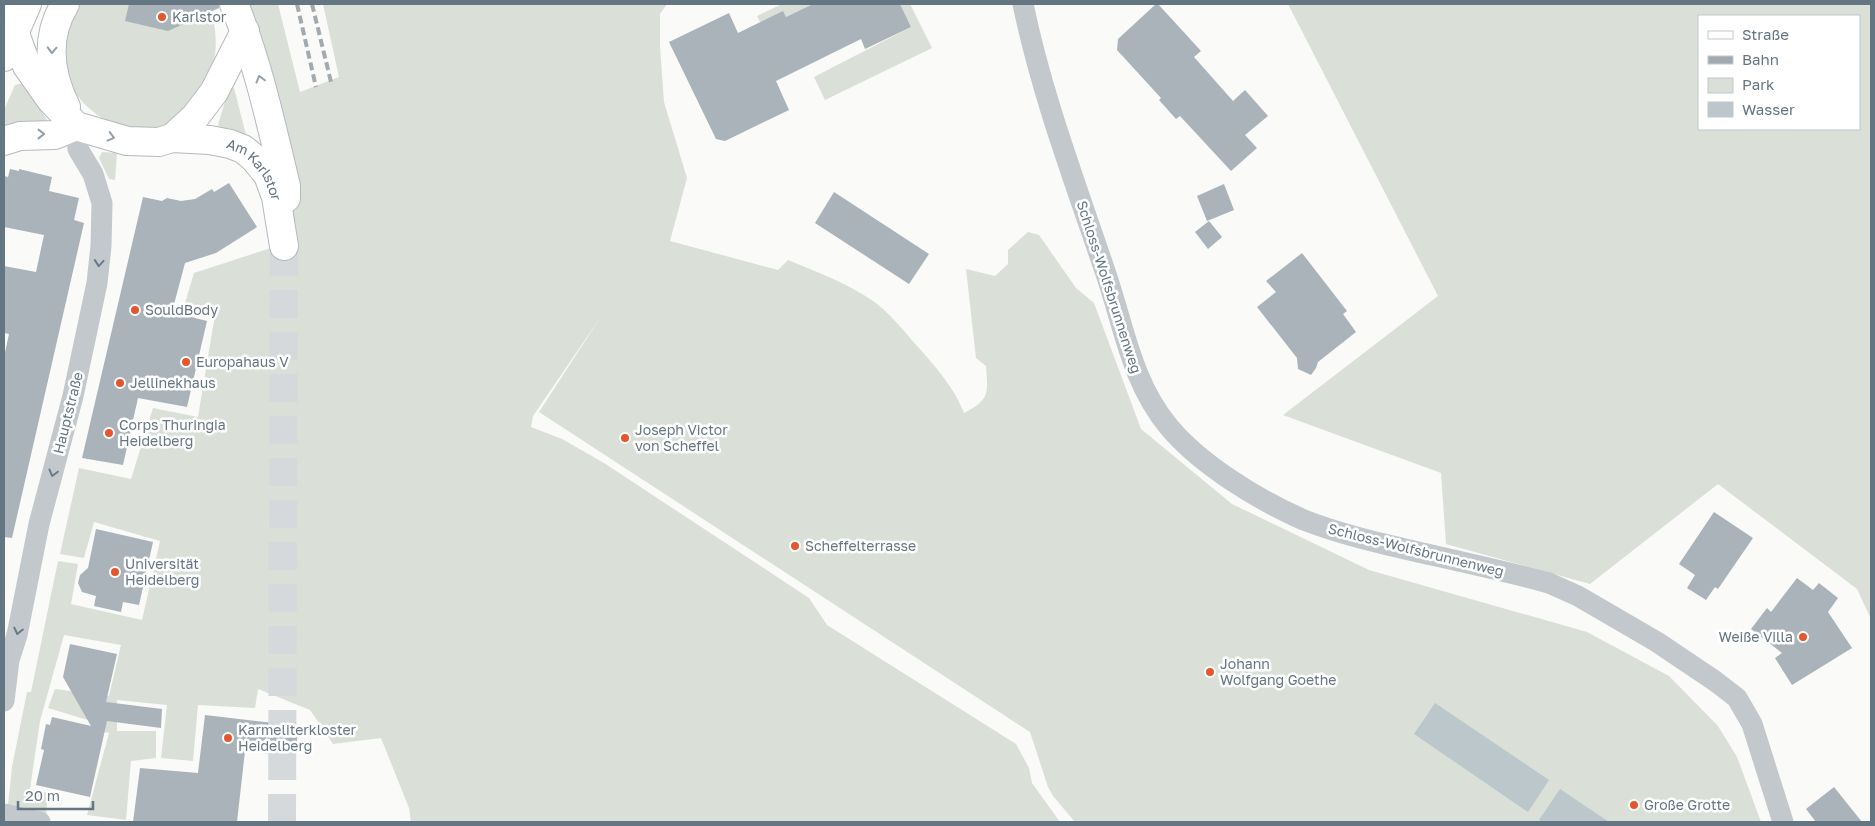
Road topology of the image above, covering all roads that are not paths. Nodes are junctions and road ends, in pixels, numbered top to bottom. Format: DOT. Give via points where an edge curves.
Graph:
graph roads {
  1 [pos="4,4"];
  2 [pos="27,4"];
  3 [pos="65,4"];
  4 [pos="234,4"];
  5 [pos="1022,4"];
  6 [pos="245,31"];
  7 [pos="9,45"];
  8 [pos="76,126"];
  9 [pos="172,138"];
  10 [pos="4,141"];
  11 [pos="4,701"];
  12 [pos="4,814"];
  13 [pos="40,822"];
  14 [pos="1783,822"];
  1 -- 7 [label="main road, Am Karlstor"];
  2 -- 7 [label="main road"];
  3 -- 8 [label="main road, one-way" via="53,36 53,68 56,88"];
  4 -- 6 [label="main road, Am Karlstor"];
  5 -- 14 [label="street, Schloss-Wolfsbrunnenweg" via="1037,68 1136,370 1151,402 1179,438 1232,480 1263,500 1306,520 1362,539 1549,583 1657,642 1730,691 1741,703 1752,724"];
  6 -- 9 [label="main road" via="214,92"];
  9 -- 6 [label="main road, Am Karlstor, one-way" via="230,144 254,158 268,175 276,197 284,246 286,186"];
  7 -- 8 [label="main road, Am Karlstor" via="51,100"];
  8 -- 9 [label="main road, Am Karlstor, one-way" via="127,141 159,142"];
  10 -- 8 [label="main road, one-way" via="20,136 55,135"];
  8 -- 11 [label="street, Hauptstraße, one-way" via="78,149 93,174 102,203 97,283 73,396 39,524 9,660"];
  12 -- 13 [label="street"];
}
